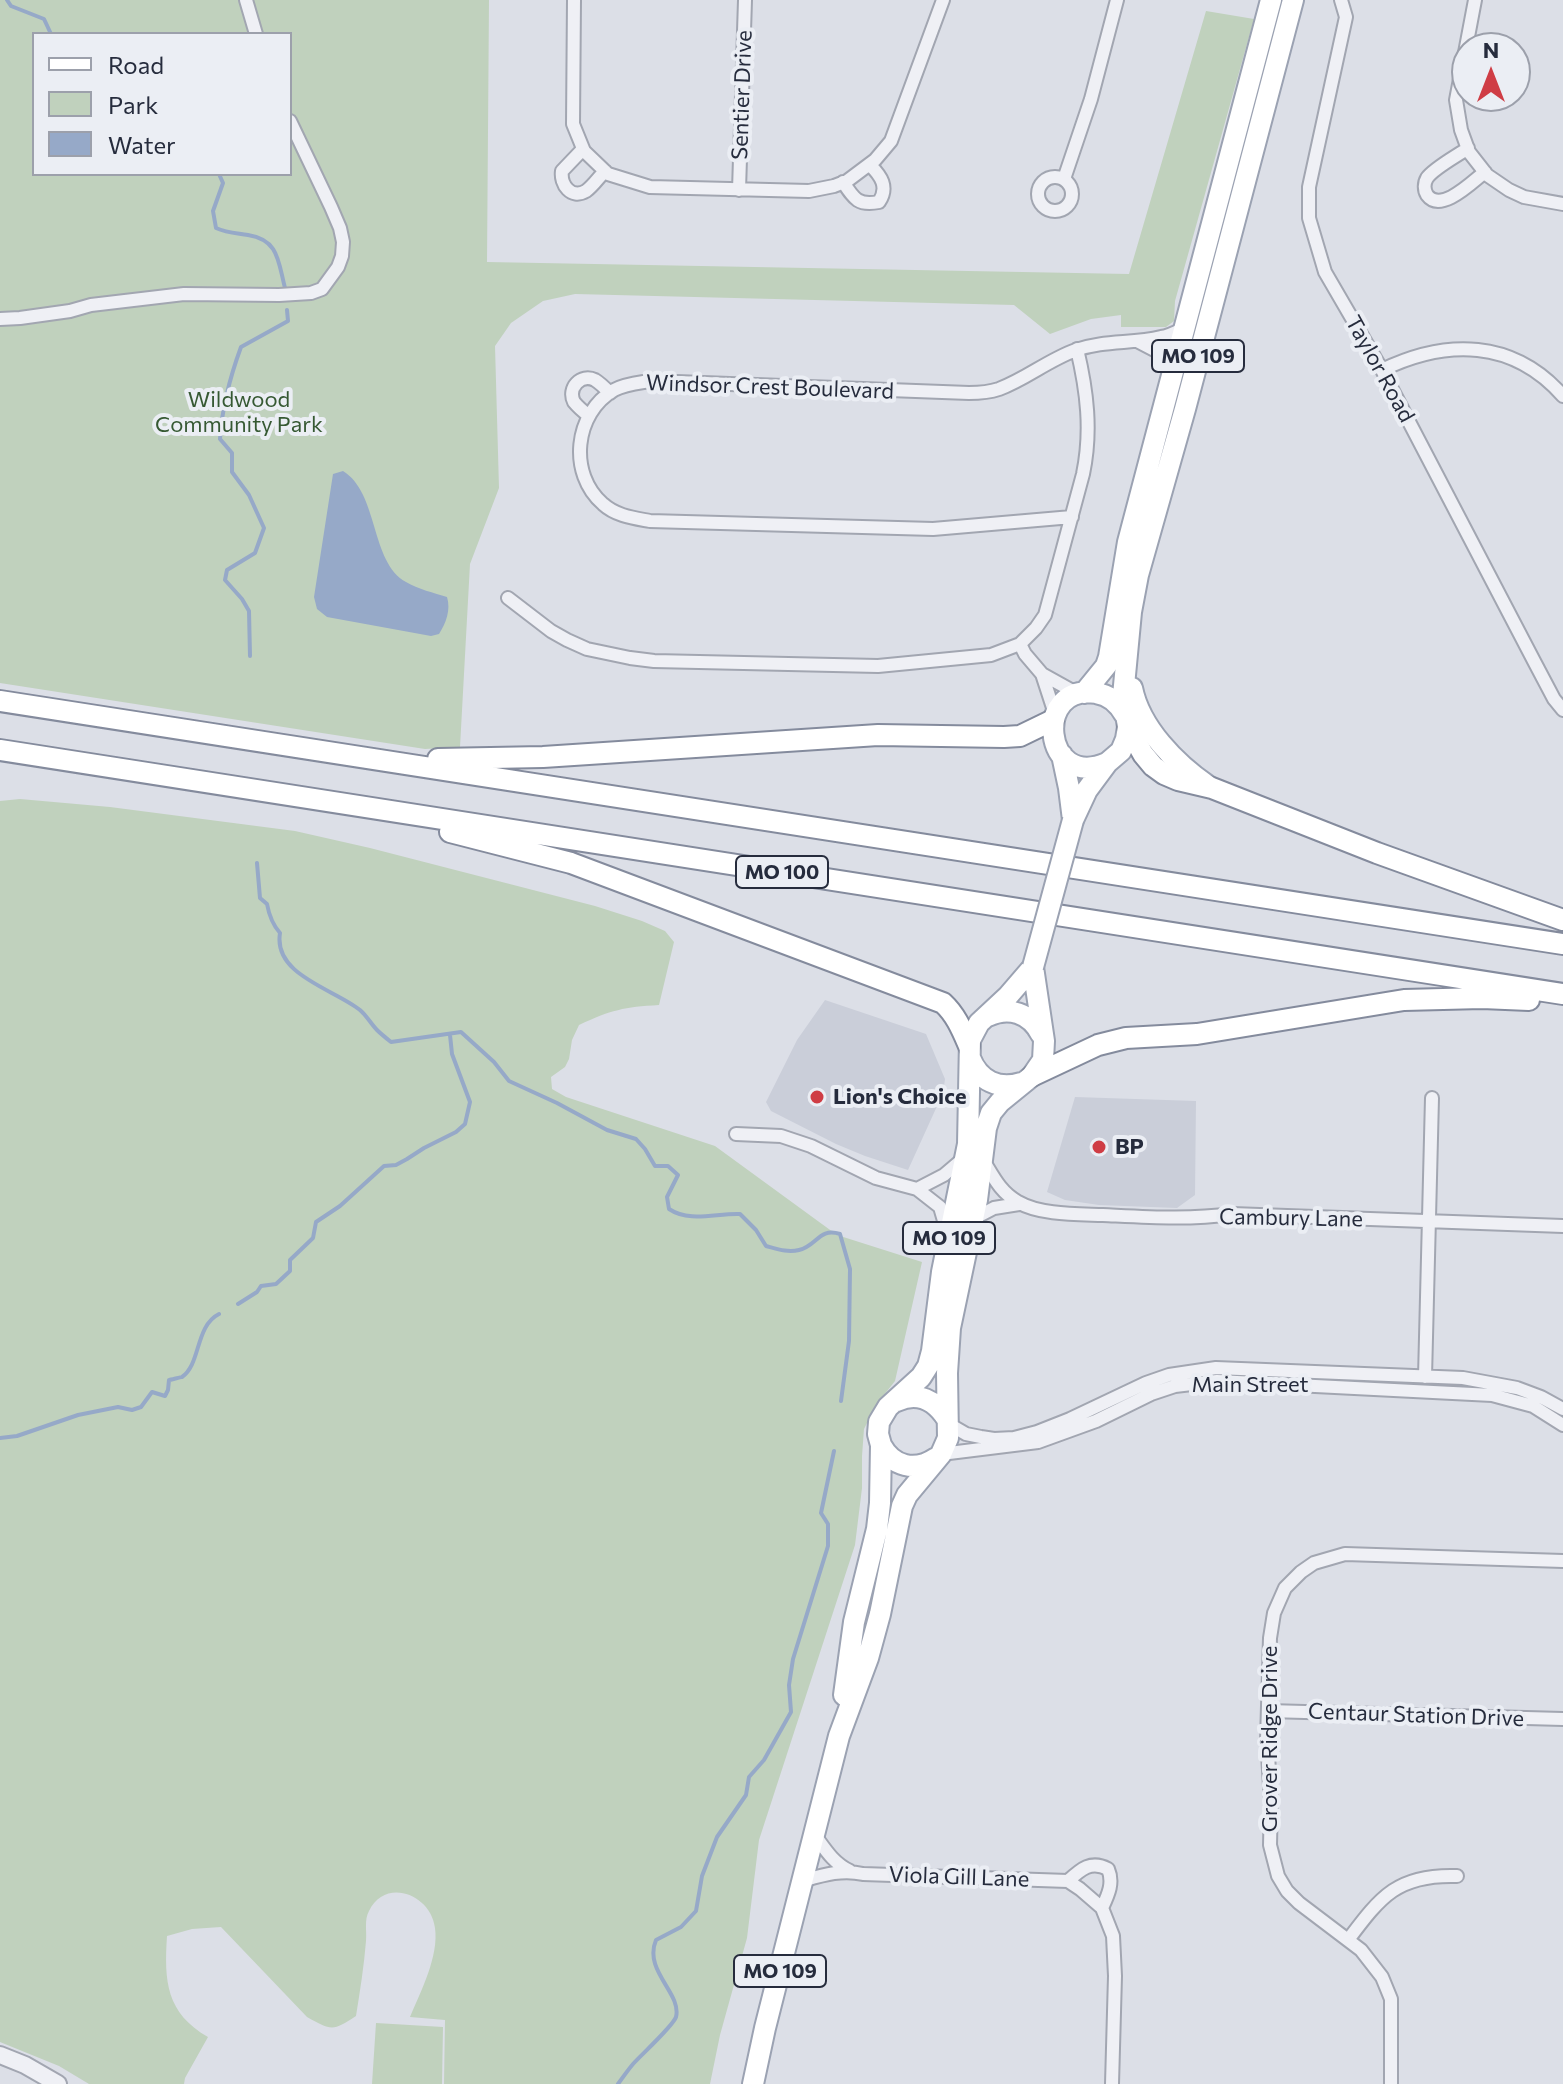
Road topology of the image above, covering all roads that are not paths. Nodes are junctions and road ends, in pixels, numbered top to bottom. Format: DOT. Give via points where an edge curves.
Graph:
graph roads {
  1 [pos="246,0"];
  2 [pos="574,0"];
  3 [pos="745,0"];
  4 [pos="943,0"];
  5 [pos="1117,0"];
  6 [pos="1293,0"];
  7 [pos="1475,0"];
  8 [pos="1341,1"];
  9 [pos="1265,4"];
  10 [pos="255,32"];
  11 [pos="292,125"];
  12 [pos="1468,148"];
  13 [pos="583,149"];
  14 [pos="870,165"];
  15 [pos="605,171"];
  16 [pos="1485,172"];
  17 [pos="1064,179"];
  18 [pos="843,182"];
  19 [pos="739,190"];
  20 [pos="1563,204"];
  21 [pos="0,319"];
  22 [pos="1184,328"];
  23 [pos="1137,341"];
  24 [pos="1077,349"];
  25 [pos="1173,370"];
  26 [pos="1382,370"];
  27 [pos="610,393"];
  28 [pos="1563,396"];
  29 [pos="589,416"];
  30 [pos="1072,517"];
  31 [pos="508,598"];
  32 [pos="1020,644"];
  33 [pos="1127,665"];
  34 [pos="1042,674"];
  35 [pos="1081,693"];
  36 [pos="0,701"];
  37 [pos="1563,710"];
  38 [pos="1054,717"];
  39 [pos="1126,721"];
  40 [pos="0,750"];
  41 [pos="1062,755"];
  42 [pos="371,759"];
  43 [pos="1107,763"];
  44 [pos="1212,788"];
  45 [pos="394,812"];
  46 [pos="1073,820"];
  47 [pos="1563,920"];
  48 [pos="1563,944"];
  49 [pos="1033,967"];
  50 [pos="1563,994"];
  51 [pos="1563,1001"];
  52 [pos="984,1019"];
  53 [pos="1044,1041"];
  54 [pos="970,1052"];
  55 [pos="1027,1080"];
  56 [pos="1432,1098"];
  57 [pos="736,1134"];
  58 [pos="975,1158"];
  59 [pos="917,1189"];
  60 [pos="1019,1204"];
  61 [pos="973,1219"];
  62 [pos="1429,1221"];
  63 [pos="1563,1226"];
  64 [pos="949,1238"];
  65 [pos="1425,1377"];
  66 [pos="893,1403"];
  67 [pos="1563,1409"];
  68 [pos="947,1421"];
  69 [pos="1563,1425"];
  70 [pos="881,1445"];
  71 [pos="939,1456"];
  72 [pos="1563,1561"];
  73 [pos="1268,1711"];
  74 [pos="1563,1719"];
  75 [pos="839,1736"];
  76 [pos="814,1834"];
  77 [pos="850,1871"];
  78 [pos="1457,1876"];
  79 [pos="802,1881"];
  80 [pos="1068,1881"];
  81 [pos="1102,1908"];
  82 [pos="1348,1940"];
  83 [pos="0,2055"];
  84 [pos="58,2084"];
  85 [pos="753,2084"];
  86 [pos="1112,2084"];
  87 [pos="1391,2084"];
  1 -- 10 [label="street"];
  2 -- 13 [label="street" via="573,124"];
  3 -- 19 [label="street, Sentier Drive"];
  4 -- 14 [label="street" via="891,141"];
  5 -- 17 [label="street"];
  6 -- 33 [label="main road, MO 109" via="1145,549 1131,612"];
  7 -- 12 [label="street" via="1456,100"];
  8 -- 26 [label="street, Taylor Road" via="1346,17 1312,169 1309,218 1325,272"];
  9 -- 22 [label="main road, MO 109"];
  11 -- 21 [label="street" via="343,242 338,267 322,289 279,295 184,294"];
  12 -- 16 [label="street"];
  12 -- 16 [label="street" via="1428,176 1428,196 1437,202 1447,200"];
  13 -- 15 [label="street"];
  13 -- 15 [label="street" via="562,171 565,188 586,191"];
  14 -- 18 [label="street"];
  14 -- 18 [label="street" via="884,185 879,202 858,202"];
  15 -- 19 [label="street" via="644,187"];
  16 -- 20 [label="street" via="1524,197"];
  18 -- 19 [label="street" via="809,191"];
  22 -- 23 [label="street, Windsor Crest Boulevard"];
  22 -- 25 [label="main road, MO 109"];
  23 -- 24 [label="street, Windsor Crest Boulevard"];
  23 -- 25 [label="street" via="1160,353"];
  24 -- 27 [label="street, Windsor Crest Boulevard" via="985,392 650,381"];
  24 -- 30 [label="street" via="1087,395 1088,436"];
  25 -- 35 [label="main road, MO 109" via="1128,542 1109,657"];
  26 -- 28 [label="street" via="1430,352 1483,350 1529,367"];
  26 -- 37 [label="street, Taylor Road"];
  27 -- 29 [label="street"];
  27 -- 29 [label="street" via="590,378 576,382 573,398"];
  29 -- 30 [label="street" via="580,442 583,474 604,506 632,518 933,529"];
  30 -- 32 [label="street" via="1045,615"];
  31 -- 32 [label="street" via="551,631 587,649 654,661 886,666 991,655"];
  32 -- 34 [label="street"];
  33 -- 39 [label="main road, MO 109"];
  33 -- 44 [label="main road" via="1140,714 1176,761"];
  34 -- 35 [label="street"];
  34 -- 38 [label="street"];
  35 -- 38 [label="main road, MO 109" via="1062,704"];
  35 -- 39 [label="main road" via="1108,697"];
  36 -- 42 [label="main road, MO 100"];
  38 -- 41 [label="main road, MO 109" via="1053,739"];
  38 -- 42 [label="main road" via="1020,736 1004,737 878,735 543,757"];
  39 -- 43 [label="main road, MO 109" via="1121,751"];
  39 -- 44 [label="main road" via="1153,766 1178,780"];
  40 -- 45 [label="main road, MO 100"];
  41 -- 43 [label="main road" via="1083,767"];
  41 -- 46 [label="main road, MO 109"];
  42 -- 48 [label="main road, MO 100"];
  43 -- 46 [label="main road, MO 109"];
  44 -- 47 [label="main road"];
  45 -- 50 [label="main road, MO 100"];
  45 -- 54 [label="main road" via="571,863 943,1003 960,1024"];
  46 -- 49 [label="main road, MO 109, bridge"];
  49 -- 52 [label="main road, MO 109"];
  49 -- 53 [label="main road, MO 109"];
  51 -- 55 [label="main road" via="1404,1000 1197,1034 1126,1038 1098,1045"];
  52 -- 53 [label="main road" via="1001,1011 1020,1013 1036,1024"];
  52 -- 54 [label="main road, MO 109" via="975,1028"];
  53 -- 55 [label="main road, MO 109" via="1043,1060"];
  54 -- 55 [label="main road" via="980,1075 990,1082 1003,1086"];
  54 -- 58 [label="main road, MO 109" via="969,1130"];
  55 -- 58 [label="main road, MO 109" via="991,1113"];
  56 -- 62 [label="street"];
  57 -- 59 [label="street" via="781,1136 876,1178"];
  58 -- 59 [label="street"];
  58 -- 60 [label="street"];
  58 -- 61 [label="main road, MO 109"];
  58 -- 64 [label="main road, MO 109"];
  59 -- 64 [label="street" via="940,1207"];
  60 -- 61 [label="street, Cambury Lane"];
  60 -- 62 [label="street, Cambury Lane" via="1066,1214 1133,1217 1232,1214"];
  61 -- 68 [label="main road, MO 109" via="950,1328"];
  62 -- 63 [label="street, Cambury Lane"];
  62 -- 65 [label="street"];
  64 -- 66 [label="main road, MO 109" via="928,1366"];
  65 -- 67 [label="street, Main Street" via="1497,1383"];
  65 -- 68 [label="street, Main Street" via="1191,1370 1146,1383 1014,1438 966,1434"];
  66 -- 68 [label="main road" via="921,1397 937,1406"];
  66 -- 70 [label="main road, MO 109" via="879,1422"];
  68 -- 71 [label="main road, MO 109" via="948,1438"];
  69 -- 71 [label="street, Main Street" via="1533,1406 1492,1395 1195,1382 1038,1442"];
  70 -- 71 [label="main road" via="892,1459 908,1466"];
  70 -- 75 [label="main road, MO 109" via="877,1529 854,1622"];
  71 -- 75 [label="main road, MO 109" via="902,1506 868,1658"];
  72 -- 73 [label="street, Grover Ridge Drive" via="1356,1553 1314,1563 1285,1588 1274,1613"];
  73 -- 74 [label="street, Centaur Station Drive"];
  73 -- 82 [label="street, Grover Ridge Drive" via="1273,1864 1287,1891"];
  75 -- 76 [label="main road, MO 109"];
  76 -- 77 [label="street" via="825,1852"];
  76 -- 79 [label="main road, MO 109"];
  77 -- 79 [label="street, Viola Gill Lane"];
  77 -- 80 [label="street, Viola Gill Lane"];
  78 -- 82 [label="street" via="1424,1877 1394,1889"];
  79 -- 85 [label="main road, MO 109"];
  80 -- 81 [label="street"];
  80 -- 81 [label="street, Viola Gill Lane" via="1092,1864 1108,1869 1110,1887"];
  81 -- 86 [label="street, Viola Gill Lane" via="1113,1936"];
  82 -- 87 [label="street, Grover Ridge Drive" via="1370,1959 1391,1999"];
  83 -- 84 [label="street"];
}
